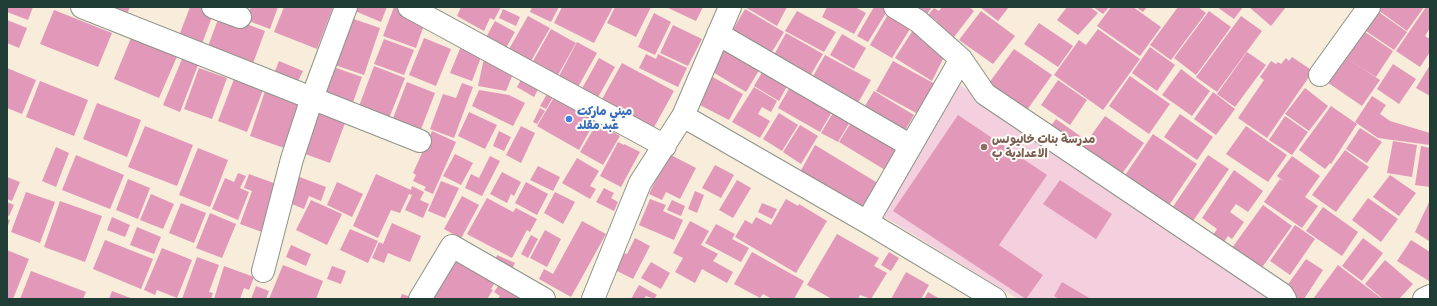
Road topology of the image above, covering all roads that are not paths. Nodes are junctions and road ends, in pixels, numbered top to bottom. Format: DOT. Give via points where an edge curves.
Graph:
graph roads {
  1 [pos="82,7"];
  2 [pos="213,7"];
  3 [pos="346,7"];
  4 [pos="409,7"];
  5 [pos="730,7"];
  6 [pos="895,7"];
  7 [pos="1368,7"];
  8 [pos="439,14"];
  9 [pos="240,17"];
  10 [pos="718,34"];
  11 [pos="961,60"];
  12 [pos="1320,75"];
  13 [pos="312,98"];
  14 [pos="684,116"];
  15 [pos="420,141"];
  16 [pos="665,146"];
  17 [pos="912,146"];
  18 [pos="867,222"];
  19 [pos="263,271"];
  20 [pos="1430,296"];
  21 [pos="420,299"];
  22 [pos="544,299"];
  23 [pos="593,299"];
  24 [pos="995,299"];
  25 [pos="1285,299"];
  26 [pos="1424,299"];
  1 -- 13 [label="street"];
  2 -- 9 [label="street"];
  3 -- 13 [label="street"];
  4 -- 8 [label="street"];
  5 -- 10 [label="street"];
  6 -- 11 [label="street" via="918,21"];
  7 -- 12 [label="street"];
  8 -- 16 [label="street"];
  10 -- 14 [label="street"];
  10 -- 17 [label="street"];
  11 -- 17 [label="street"];
  11 -- 25 [label="street" via="985,94 1282,294"];
  13 -- 15 [label="street"];
  13 -- 19 [label="street" via="292,159"];
  14 -- 16 [label="street"];
  14 -- 18 [label="street"];
  16 -- 23 [label="street" via="640,184"];
  17 -- 18 [label="street"];
  18 -- 24 [label="street"];
  20 -- 26 [label="street"];
  21 -- 22 [label="street" via="452,246"];
}
